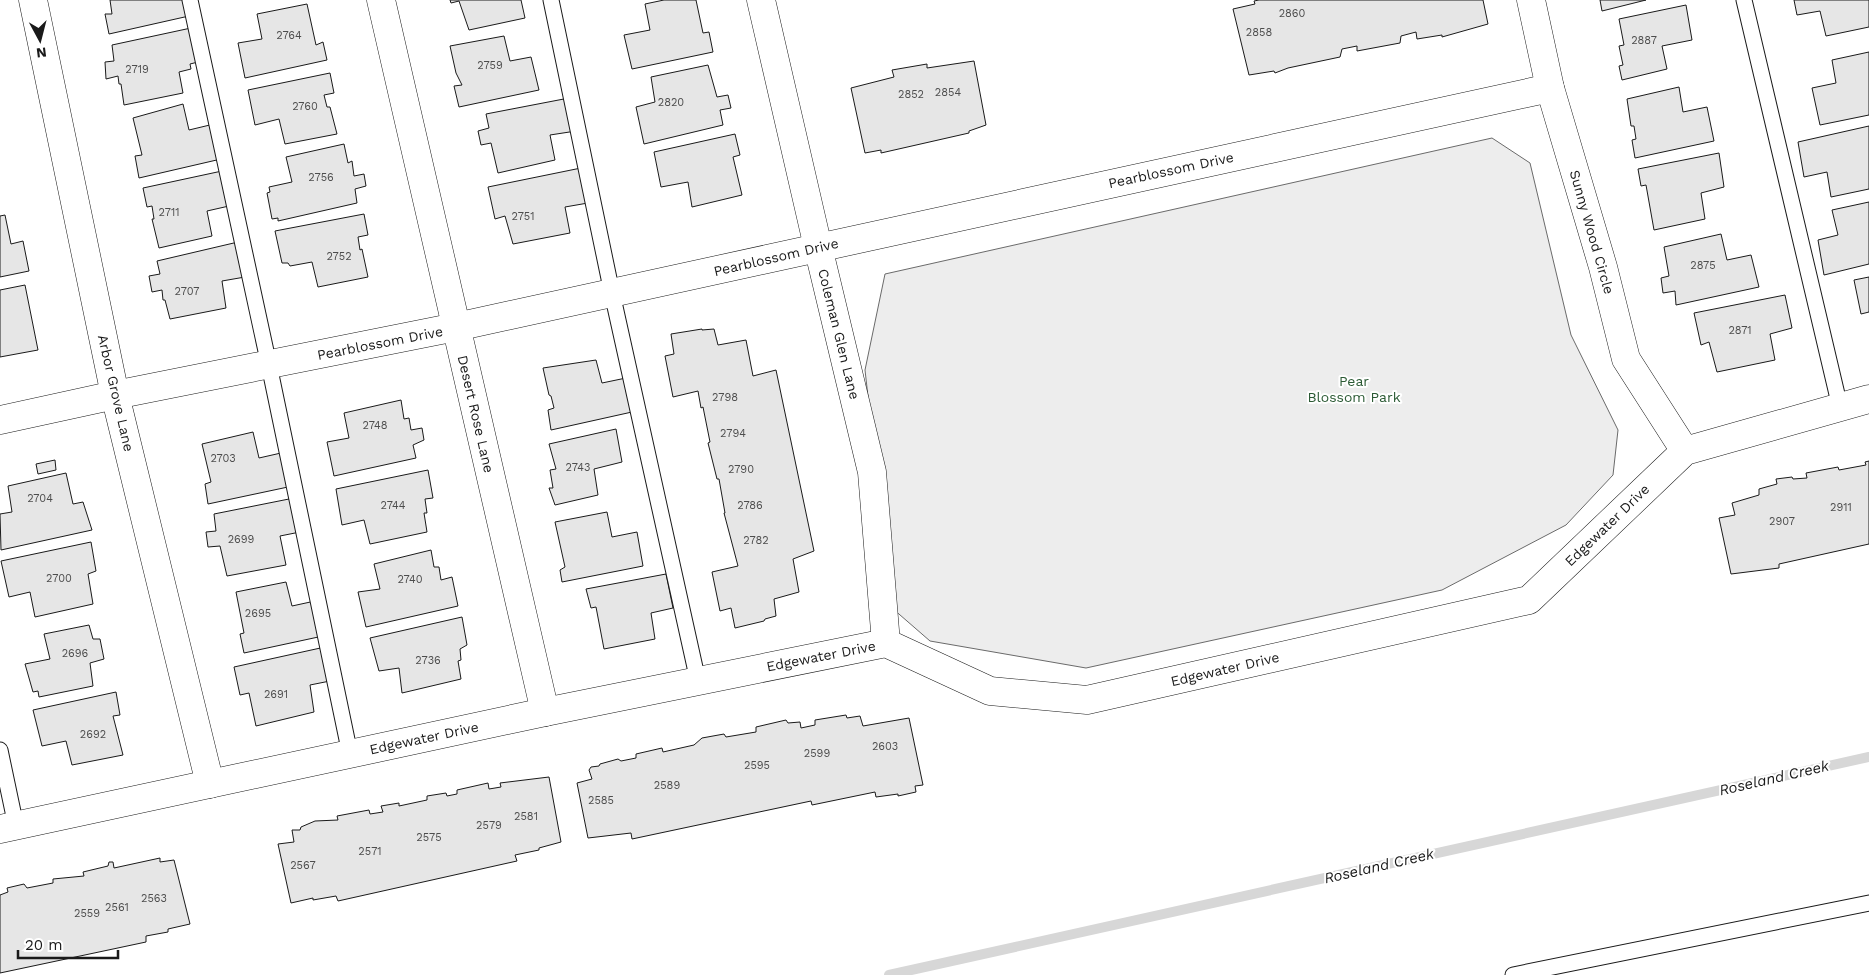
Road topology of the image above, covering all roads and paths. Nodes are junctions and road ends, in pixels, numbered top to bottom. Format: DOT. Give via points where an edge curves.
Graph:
graph roads {
  1 [pos="33,0"];
  2 [pos="190,0"];
  3 [pos="381,0"];
  4 [pos="551,0"];
  5 [pos="761,0"];
  6 [pos="1531,0"];
  7 [pos="1744,0"];
  8 [pos="1550,88"];
  9 [pos="818,247"];
  10 [pos="612,293"];
  11 [pos="456,328"];
  12 [pos="269,364"];
  13 [pos="115,394"];
  14 [pos="1869,399"];
  15 [pos="1840,407"];
  16 [pos="0,420"];
  17 [pos="1685,451"];
  18 [pos="886,643"];
  19 [pos="698,681"];
  20 [pos="544,712"];
  21 [pos="0,750"];
  22 [pos="350,754"];
  23 [pos="210,784"];
  24 [pos="8,827"];
  25 [pos="1869,902"];
  26 [pos="1512,975"];
  1 -- 13 [label="street, Arbor Grove Lane"];
  2 -- 12 [label="lane"];
  3 -- 11 [label="street, Desert Rose Lane"];
  4 -- 10 [label="lane"];
  5 -- 9 [label="street, Coleman Glen Lane"];
  6 -- 8 [label="street, Sunny Wood Circle"];
  7 -- 15 [label="lane"];
  8 -- 9 [label="street, Pearblossom Drive"];
  8 -- 17 [label="street, Sunny Wood Circle" via="1603,267 1626,360"];
  9 -- 10 [label="street, Pearblossom Drive"];
  9 -- 18 [label="street, Coleman Glen Lane" via="872,472"];
  10 -- 11 [label="street, Pearblossom Drive"];
  10 -- 19 [label="lane"];
  11 -- 12 [label="street, Pearblossom Drive"];
  11 -- 20 [label="street, Desert Rose Lane"];
  12 -- 13 [label="street, Pearblossom Drive"];
  12 -- 22 [label="lane"];
  13 -- 16 [label="street, Pearblossom Drive"];
  13 -- 23 [label="street, Arbor Grove Lane"];
  14 -- 15 [label="street, Edgewater Drive"];
  15 -- 17 [label="street, Edgewater Drive"];
  17 -- 18 [label="street, Edgewater Drive" via="1529,600 1087,700 990,691"];
  18 -- 19 [label="street, Edgewater Drive"];
  19 -- 20 [label="street, Edgewater Drive"];
  20 -- 22 [label="street, Edgewater Drive"];
  21 -- 24 [label="lane"];
  22 -- 23 [label="street, Edgewater Drive"];
  23 -- 24 [label="street, Edgewater Drive"];
  25 -- 26 [label="lane"];
}
